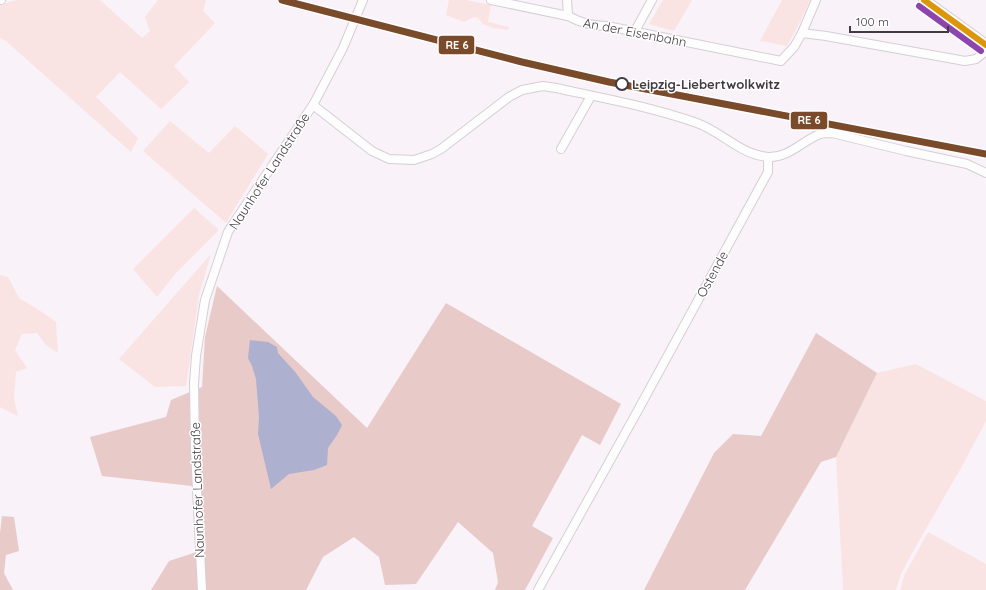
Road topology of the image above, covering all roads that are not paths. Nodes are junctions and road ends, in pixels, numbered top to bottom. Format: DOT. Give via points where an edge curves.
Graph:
graph roads {
  1 [pos="363,0"];
  2 [pos="491,0"];
  3 [pos="567,0"];
  4 [pos="652,0"];
  5 [pos="816,0"];
  6 [pos="924,0"];
  7 [pos="568,16"];
  8 [pos="635,31"];
  9 [pos="802,34"];
  10 [pos="986,45"];
  11 [pos="986,52"];
  12 [pos="591,96"];
  13 [pos="313,104"];
  14 [pos="561,149"];
  15 [pos="768,157"];
  16 [pos="986,173"];
  17 [pos="202,590"];
  18 [pos="538,590"];
  1 -- 13 [label="street, Naunhofer Landstraße" via="343,48"];
  2 -- 7 [label="street, An der Eisenbahn"];
  3 -- 7 [label="street"];
  4 -- 8 [label="street"];
  5 -- 9 [label="street"];
  6 -- 10 [label="main road"];
  7 -- 8 [label="street, An der Eisenbahn" via="582,22"];
  8 -- 9 [label="street, An der Eisenbahn" via="781,61"];
  9 -- 11 [label="street" via="965,61 976,59"];
  12 -- 13 [label="street" via="543,86 522,90 432,154 406,161 389,159 372,151"];
  12 -- 14 [label="street"];
  12 -- 15 [label="street" via="653,109 692,121 714,130 743,149"];
  13 -- 17 [label="street, Naunhofer Landstraße" via="228,232 205,300 196,356 194,394"];
  15 -- 16 [label="street" via="791,151 821,134 832,133 967,164"];
  15 -- 18 [label="street, Ostende" via="768,171"];
}
